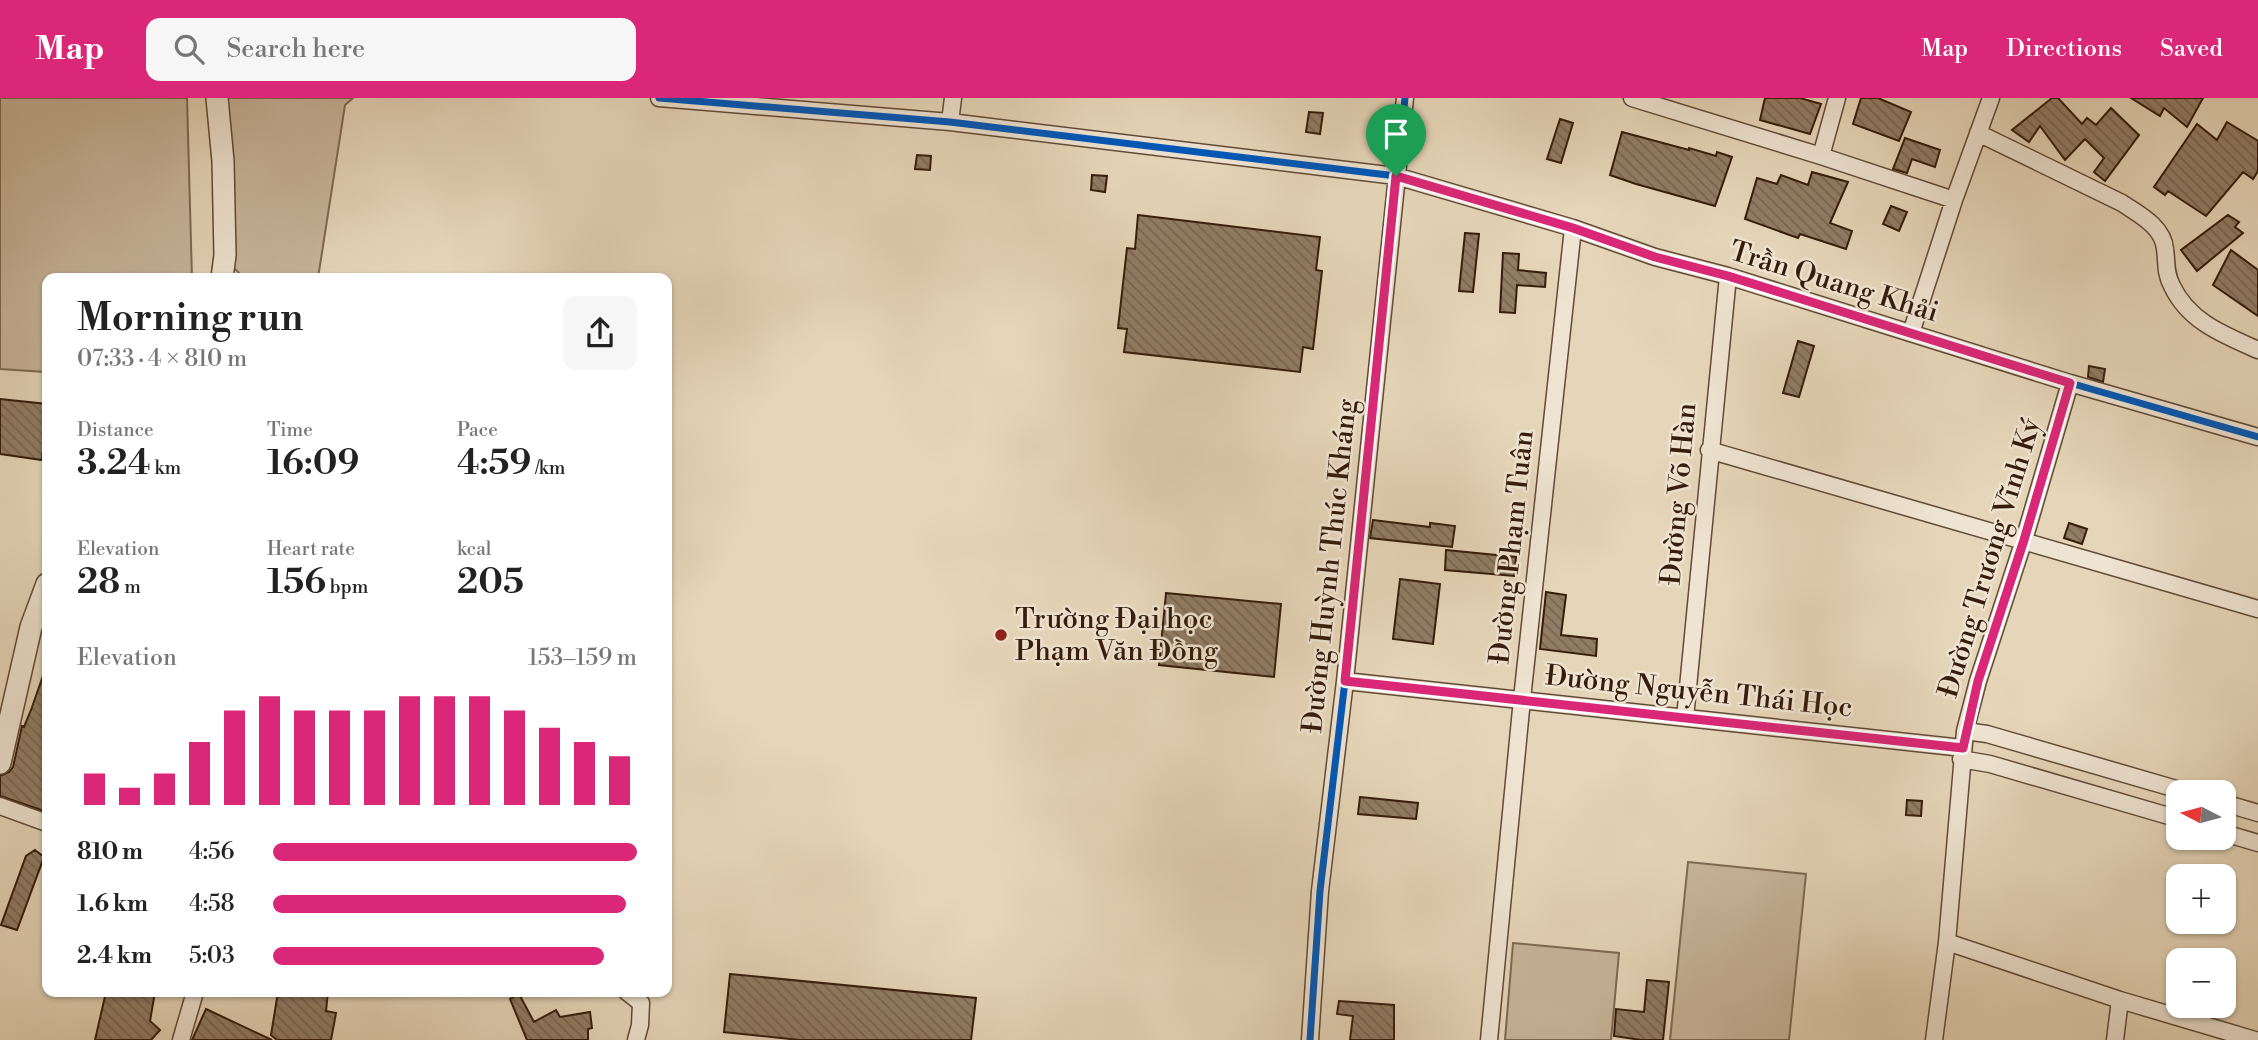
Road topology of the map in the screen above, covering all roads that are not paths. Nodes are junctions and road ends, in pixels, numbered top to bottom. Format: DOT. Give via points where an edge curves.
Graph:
graph roads {
  1 [pos="217,98"];
  2 [pos="659,98"];
  3 [pos="953,98"];
  4 [pos="1405,98"];
  5 [pos="1632,98"];
  6 [pos="1837,98"];
  7 [pos="1991,98"];
  8 [pos="950,122"];
  9 [pos="1978,133"];
  10 [pos="1821,156"];
  11 [pos="1396,176"];
  12 [pos="1954,200"];
  13 [pos="1573,228"];
  14 [pos="224,273"];
  15 [pos="1728,276"];
  16 [pos="1911,333"];
  17 [pos="2258,350"];
  18 [pos="2070,383"];
  19 [pos="2258,437"];
  20 [pos="1709,450"];
  21 [pos="2024,540"];
  22 [pos="42,597"];
  23 [pos="2258,609"];
  24 [pos="1345,681"];
  25 [pos="1522,699"];
  26 [pos="1685,718"];
  27 [pos="1963,746"];
  28 [pos="0,763"];
  29 [pos="2166,786"];
  30 [pos="0,806"];
  31 [pos="2236,807"];
  32 [pos="2258,813"];
  33 [pos="2166,815"];
  34 [pos="42,821"];
  35 [pos="2236,837"];
  36 [pos="2258,843"];
  37 [pos="1947,942"];
  38 [pos="194,997"];
  39 [pos="633,997"];
  40 [pos="2120,1000"];
  41 [pos="181,1040"];
  42 [pos="636,1040"];
  43 [pos="1310,1040"];
  44 [pos="1489,1040"];
  45 [pos="1934,1040"];
  46 [pos="2115,1040"];
  47 [pos="2255,1040"];
  1 -- 14 [label="street"];
  2 -- 8 [label="street, Trần Quang Khải"];
  3 -- 8 [label="street"];
  4 -- 11 [label="street, Đường Huỳnh Thúc Kháng"];
  5 -- 10 [label="street"];
  6 -- 10 [label="street"];
  7 -- 9 [label="street"];
  8 -- 11 [label="street, Trần Quang Khải"];
  9 -- 12 [label="street"];
  9 -- 17 [label="street" via="2143,217 2158,230 2172,287 2195,318"];
  10 -- 12 [label="street"];
  11 -- 13 [label="street, Trần Quang Khải"];
  11 -- 24 [label="street, Đường Huỳnh Thúc Kháng"];
  12 -- 16 [label="street"];
  13 -- 15 [label="street, Trần Quang Khải"];
  13 -- 25 [label="street, Đường Phạm Tuân"];
  15 -- 16 [label="street, Trần Quang Khải"];
  15 -- 20 [label="street, Đường Võ Hàn"];
  16 -- 18 [label="street, Trần Quang Khải"];
  18 -- 19 [label="street, Trần Quang Khải"];
  18 -- 21 [label="street, Đường Trương Vĩnh Ký"];
  20 -- 21 [label="street"];
  20 -- 26 [label="street, Đường Võ Hàn"];
  21 -- 23 [label="street"];
  21 -- 27 [label="street, Đường Trương Vĩnh Ký" via="1978,681"];
  22 -- 28 [label="street" via="31,626"];
  24 -- 25 [label="street, Đường Nguyễn Thái Học"];
  24 -- 43 [label="street, Đường Huỳnh Thúc Kháng" via="1320,891"];
  25 -- 26 [label="street, Đường Nguyễn Thái Học"];
  25 -- 44 [label="street, Đường Phạm Tuân"];
  26 -- 27 [label="street, Đường Nguyễn Thái Học"];
  27 -- 29 [label="street, Đường Nguyễn Thái Học" via="1987,734"];
  27 -- 33 [label="street, Đường Nguyễn Thái Học" via="1990,764"];
  27 -- 37 [label="street, Đường Trương Vĩnh Ký"];
  30 -- 34 [label="street"];
  31 -- 32 [label="street"];
  35 -- 36 [label="street"];
  37 -- 40 [label="street"];
  37 -- 45 [label="street, Đường Trương Vĩnh Ký"];
  38 -- 41 [label="street"];
  39 -- 42 [label="street" via="641,1003"];
  40 -- 46 [label="street"];
  40 -- 47 [label="street"];
}
